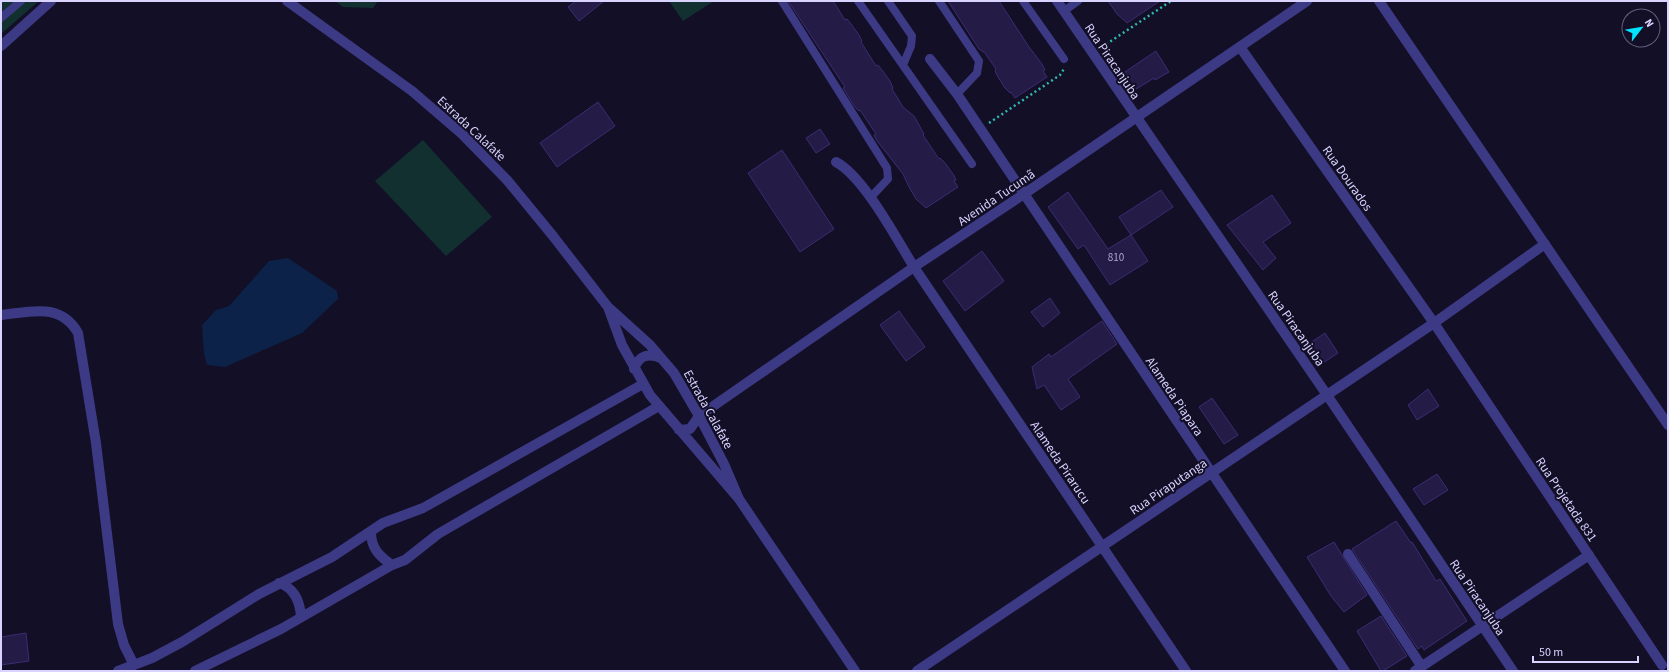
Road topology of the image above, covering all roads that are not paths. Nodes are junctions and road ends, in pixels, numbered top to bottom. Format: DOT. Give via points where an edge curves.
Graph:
graph roads {
  1 [pos="21,1"];
  2 [pos="51,1"];
  3 [pos="287,1"];
  4 [pos="782,1"];
  5 [pos="858,1"];
  6 [pos="888,1"];
  7 [pos="939,1"];
  8 [pos="1023,1"];
  9 [pos="1058,1"];
  10 [pos="1078,1"];
  11 [pos="1307,1"];
  12 [pos="1379,1"];
  13 [pos="1064,11"];
  14 [pos="1,18"];
  15 [pos="1,46"];
  16 [pos="1240,47"];
  17 [pos="930,59"];
  18 [pos="1064,59"];
  19 [pos="903,65"];
  20 [pos="957,94"];
  21 [pos="1136,117"];
  22 [pos="836,162"];
  23 [pos="972,164"];
  24 [pos="1024,194"];
  25 [pos="870,198"];
  26 [pos="1546,244"];
  27 [pos="914,267"];
  28 [pos="608,307"];
  29 [pos="1,315"];
  30 [pos="1434,323"];
  31 [pos="661,358"];
  32 [pos="634,369"];
  33 [pos="643,384"];
  34 [pos="1327,395"];
  35 [pos="659,406"];
  36 [pos="699,416"];
  37 [pos="1668,425"];
  38 [pos="679,430"];
  39 [pos="1211,472"];
  40 [pos="739,499"];
  41 [pos="371,532"];
  42 [pos="1102,546"];
  43 [pos="1348,554"];
  44 [pos="1590,555"];
  45 [pos="392,565"];
  46 [pos="279,584"];
  47 [pos="300,618"];
  48 [pos="1482,626"];
  49 [pos="134,665"];
  50 [pos="1662,665"];
  51 [pos="1419,669"];
  52 [pos="118,671"];
  53 [pos="195,671"];
  54 [pos="855,671"];
  55 [pos="917,671"];
  56 [pos="1186,671"];
  57 [pos="1345,671"];
  58 [pos="1513,671"];
  1 -- 14 [label="lane"];
  2 -- 15 [label="street"];
  3 -- 28 [label="street, Estrada Calafate" via="412,91 462,134 507,180"];
  4 -- 25 [label="lane" via="887,168 888,179"];
  5 -- 19 [label="lane"];
  6 -- 19 [label="lane" via="912,36 911,46"];
  7 -- 20 [label="lane" via="979,61 977,73"];
  8 -- 18 [label="lane"];
  9 -- 13 [label="street, Rua Piracanjuba"];
  10 -- 13 [label="lane"];
  11 -- 16 [label="street, Avenida Tucumã"];
  12 -- 26 [label="street"];
  13 -- 21 [label="street, Rua Piracanjuba"];
  16 -- 21 [label="street, Avenida Tucumã"];
  16 -- 30 [label="street, Rua Dourados"];
  17 -- 20 [label="street, Alameda Piapara"];
  19 -- 23 [label="lane"];
  20 -- 24 [label="street, Alameda Piapara"];
  21 -- 24 [label="street, Avenida Tucumã"];
  21 -- 34 [label="street, Rua Piracanjuba"];
  22 -- 25 [label="street" via="848,169"];
  24 -- 27 [label="street, Avenida Tucumã"];
  24 -- 39 [label="street, Alameda Piapara"];
  25 -- 27 [label="street"];
  26 -- 30 [label="street, Rua Piraputanga"];
  26 -- 37 [label="street"];
  27 -- 36 [label="street, Avenida Tucumã"];
  27 -- 42 [label="street, Alameda Pirarucu"];
  28 -- 31 [label="street, Estrada Calafate" via="634,329"];
  28 -- 32 [label="street, Estrada Calafate"];
  29 -- 49 [label="street" via="53,312 67,319 78,333 96,443 118,624 124,645"];
  30 -- 34 [label="street, Rua Piraputanga"];
  30 -- 44 [label="street, Rua Projetada 831"];
  31 -- 32 [label="street" via="654,355 641,357"];
  31 -- 36 [label="street, Estrada Calafate" via="674,373"];
  32 -- 33 [label="street, Estrada Calafate"];
  33 -- 35 [label="street, Estrada Calafate"];
  33 -- 41 [label="street" via="423,508 383,522"];
  34 -- 39 [label="street, Rua Piraputanga"];
  34 -- 48 [label="street, Rua Piracanjuba"];
  35 -- 38 [label="street, Estrada Calafate"];
  35 -- 45 [label="street" via="438,534 405,560"];
  36 -- 38 [label="street, Avenida Tucumã" via="690,429"];
  36 -- 40 [label="street, Estrada Calafate"];
  38 -- 40 [label="street, Estrada Calafate"];
  39 -- 42 [label="street, Rua Piraputanga"];
  39 -- 57 [label="street, Alameda Piapara"];
  40 -- 54 [label="street, Estrada Calafate"];
  41 -- 45 [label="street" via="374,548"];
  41 -- 46 [label="street" via="332,557"];
  42 -- 55 [label="street, Rua Piraputanga"];
  42 -- 56 [label="street, Alameda Pirarucu"];
  43 -- 51 [label="street"];
  44 -- 48 [label="street, Rua Projetada 831"];
  44 -- 50 [label="street"];
  45 -- 47 [label="street"];
  46 -- 47 [label="street" via="286,586 295,595"];
  46 -- 49 [label="street" via="182,642"];
  47 -- 53 [label="street"];
  48 -- 51 [label="street, Rua Projetada 831"];
  48 -- 58 [label="street, Rua Piracanjuba"];
  49 -- 52 [label="street"];
}
